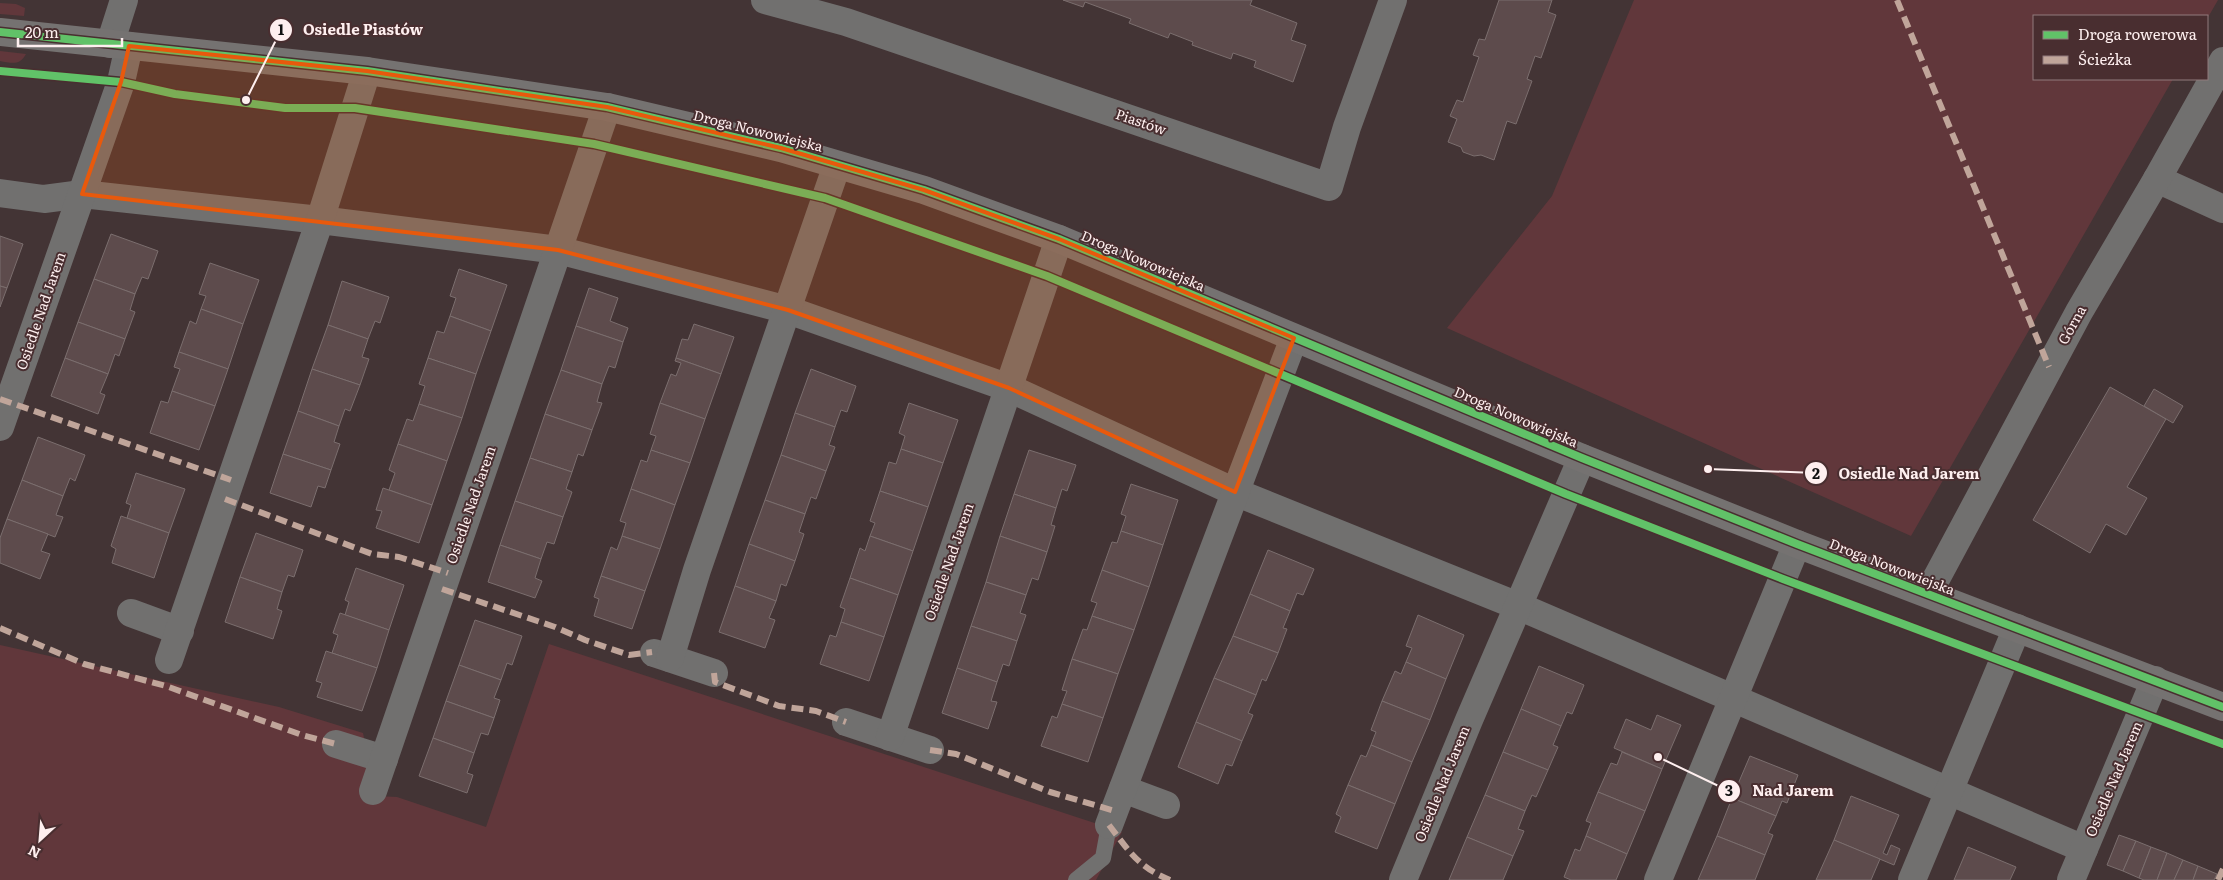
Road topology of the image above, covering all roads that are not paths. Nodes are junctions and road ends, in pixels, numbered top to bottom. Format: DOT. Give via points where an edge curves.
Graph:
graph roads {
  1 [pos="124,0"];
  2 [pos="765,0"];
  3 [pos="1393,0"];
  4 [pos="805,5"];
  5 [pos="0,32"];
  6 [pos="120,45"];
  7 [pos="2223,61"];
  8 [pos="367,71"];
  9 [pos="607,107"];
  10 [pos="837,164"];
  11 [pos="2157,179"];
  12 [pos="0,193"];
  13 [pos="82,194"];
  14 [pos="2223,209"];
  15 [pos="320,220"];
  16 [pos="1060,240"];
  17 [pos="558,250"];
  18 [pos="788,310"];
  19 [pos="1294,338"];
  20 [pos="1009,388"];
  21 [pos="0,427"];
  22 [pos="1582,458"];
  23 [pos="1235,492"];
  24 [pos="1797,544"];
  25 [pos="1930,594"];
  26 [pos="1518,606"];
  27 [pos="131,613"];
  28 [pos="2017,628"];
  29 [pos="180,631"];
  30 [pos="170,660"];
  31 [pos="714,673"];
  32 [pos="2154,680"];
  33 [pos="1735,698"];
  34 [pos="2223,707"];
  35 [pos="846,722"];
  36 [pos="890,737"];
  37 [pos="336,744"];
  38 [pos="930,750"];
  39 [pos="384,759"];
  40 [pos="1122,789"];
  41 [pos="373,791"];
  42 [pos="1950,793"];
  43 [pos="1166,805"];
  44 [pos="1109,825"];
  45 [pos="2084,849"];
  46 [pos="2074,879"];
  47 [pos="1076,880"];
  48 [pos="1403,880"];
  49 [pos="1658,880"];
  50 [pos="1912,880"];
  1 -- 6 [label="street"];
  2 -- 4 [label="street, Piastów"];
  3 -- 4 [label="street, Piastów" via="1329,187"];
  5 -- 6 [label="street, Droga Nowowiejska"];
  6 -- 8 [label="street, Droga Nowowiejska"];
  6 -- 13 [label="street, Osiedle Nad Jarem" via="121,82"];
  7 -- 11 [label="street, Górna"];
  8 -- 9 [label="street, Droga Nowowiejska"];
  8 -- 15 [label="street"];
  9 -- 10 [label="street, Droga Nowowiejska"];
  9 -- 17 [label="street, Osiedle Nad Jarem"];
  10 -- 16 [label="street, Droga Nowowiejska" via="924,190"];
  10 -- 18 [label="street"];
  11 -- 14 [label="street"];
  11 -- 25 [label="street, Górna" via="2079,312"];
  12 -- 13 [label="street, Osiedle Nad Jarem" via="44,199"];
  13 -- 15 [label="street, Osiedle Nad Jarem"];
  13 -- 21 [label="street, Osiedle Nad Jarem"];
  15 -- 17 [label="street, Osiedle Nad Jarem"];
  15 -- 29 [label="street"];
  16 -- 19 [label="street, Droga Nowowiejska"];
  16 -- 20 [label="street, Osiedle Nad Jarem"];
  17 -- 18 [label="street, Osiedle Nad Jarem"];
  17 -- 39 [label="street, Osiedle Nad Jarem"];
  18 -- 20 [label="street, Osiedle Nad Jarem"];
  18 -- 31 [label="street" via="697,570 661,655"];
  19 -- 22 [label="street, Droga Nowowiejska"];
  19 -- 23 [label="street"];
  20 -- 23 [label="street, Osiedle Nad Jarem"];
  20 -- 36 [label="street, Osiedle Nad Jarem"];
  22 -- 24 [label="street, Droga Nowowiejska"];
  22 -- 26 [label="street, Osiedle Nad Jarem"];
  23 -- 26 [label="street, Osiedle Nad Jarem"];
  23 -- 40 [label="street"];
  24 -- 25 [label="street, Droga Nowowiejska"];
  24 -- 33 [label="street"];
  25 -- 28 [label="street, Droga Nowowiejska"];
  26 -- 33 [label="street, Osiedle Nad Jarem"];
  26 -- 48 [label="street, Osiedle Nad Jarem"];
  27 -- 29 [label="street"];
  28 -- 32 [label="street, Droga Nowowiejska"];
  28 -- 42 [label="street"];
  29 -- 30 [label="street"];
  32 -- 34 [label="street, Droga Nowowiejska"];
  32 -- 45 [label="street, Osiedle Nad Jarem"];
  33 -- 42 [label="street, Osiedle Nad Jarem"];
  33 -- 49 [label="street"];
  35 -- 36 [label="street"];
  36 -- 38 [label="street"];
  37 -- 39 [label="street"];
  39 -- 41 [label="street, Osiedle Nad Jarem"];
  40 -- 43 [label="street"];
  40 -- 44 [label="street"];
  42 -- 45 [label="street, Osiedle Nad Jarem"];
  42 -- 50 [label="street"];
  44 -- 47 [label="lane" via="1102,858"];
  45 -- 46 [label="street, Osiedle Nad Jarem"];
}
